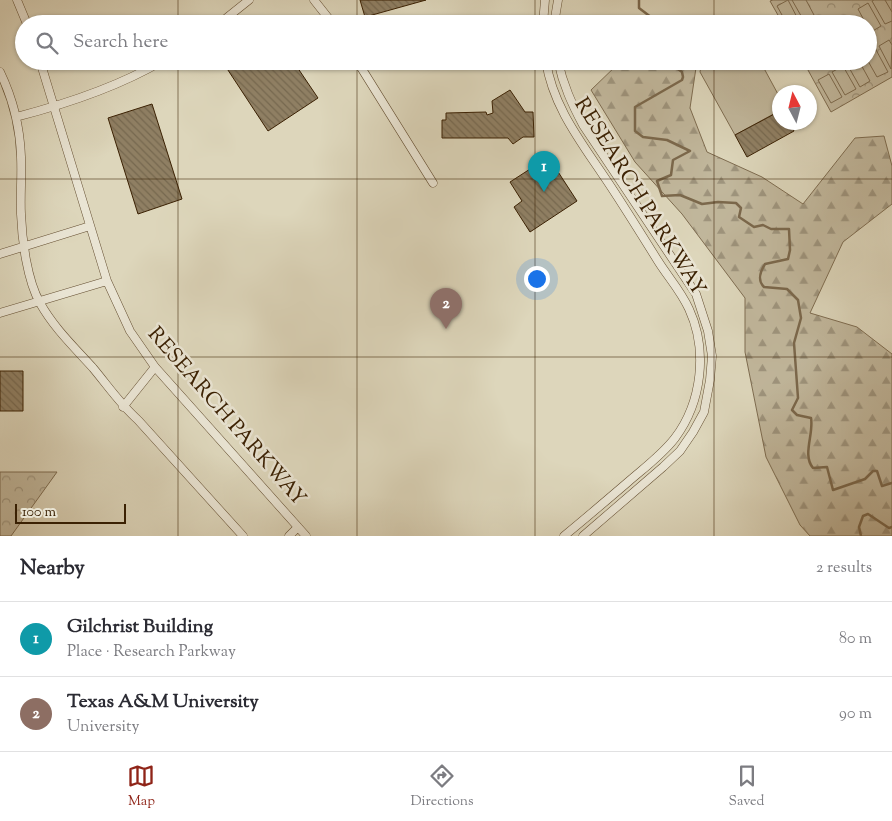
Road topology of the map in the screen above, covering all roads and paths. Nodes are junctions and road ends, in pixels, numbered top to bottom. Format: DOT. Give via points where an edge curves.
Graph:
graph roads {
  1 [pos="17,0"];
  2 [pos="249,0"];
  3 [pos="314,0"];
  4 [pos="545,0"];
  5 [pos="558,0"];
  6 [pos="23,15"];
  7 [pos="231,15"];
  8 [pos="326,15"];
  9 [pos="544,15"];
  10 [pos="556,15"];
  11 [pos="43,70"];
  12 [pos="148,70"];
  13 [pos="363,70"];
  14 [pos="548,70"];
  15 [pos="560,70"];
  16 [pos="0,72"];
  17 [pos="562,79"];
  18 [pos="551,82"];
  19 [pos="54,107"];
  20 [pos="16,117"];
  21 [pos="433,183"];
  22 [pos="624,183"];
  23 [pos="613,190"];
  24 [pos="90,226"];
  25 [pos="23,246"];
  26 [pos="0,254"];
  27 [pos="107,281"];
  28 [pos="39,302"];
  29 [pos="0,313"];
  30 [pos="155,367"];
  31 [pos="123,407"];
  32 [pos="627,483"];
  33 [pos="633,492"];
  34 [pos="298,527"];
  35 [pos="243,536"];
  36 [pos="289,536"];
  37 [pos="306,536"];
  38 [pos="564,536"];
  39 [pos="583,536"];
  1 -- 6 [label="street"];
  2 -- 7 [label="street"];
  3 -- 8 [label="street"];
  4 -- 9 [label="street"];
  5 -- 10 [label="street"];
  11 -- 19 [label="street, RESEARCH PARKWAY"];
  12 -- 19 [label="street"];
  13 -- 21 [label="street"];
  14 -- 18 [label="street, RESEARCH PARKWAY"];
  15 -- 17 [label="street, RESEARCH PARKWAY"];
  16 -- 20 [label="street"];
  17 -- 18 [label="street"];
  17 -- 22 [label="street, RESEARCH PARKWAY" via="584,125"];
  18 -- 23 [label="street, RESEARCH PARKWAY" via="572,130"];
  19 -- 20 [label="street"];
  19 -- 24 [label="street, RESEARCH PARKWAY"];
  20 -- 25 [label="street" via="22,156 20,212"];
  22 -- 23 [label="street"];
  22 -- 33 [label="street, RESEARCH PARKWAY" via="696,294 712,356 704,412 694,432 680,451"];
  23 -- 32 [label="street, RESEARCH PARKWAY" via="690,310 700,353 700,373 687,417 659,456"];
  24 -- 25 [label="street"];
  24 -- 27 [label="street, RESEARCH PARKWAY"];
  25 -- 26 [label="street"];
  25 -- 28 [label="street"];
  27 -- 28 [label="street"];
  27 -- 30 [label="street, RESEARCH PARKWAY" via="130,331"];
  28 -- 29 [label="street"];
  28 -- 31 [label="street" via="58,330"];
  30 -- 31 [label="street"];
  30 -- 34 [label="street, RESEARCH PARKWAY"];
  31 -- 35 [label="street"];
  32 -- 33 [label="street"];
  32 -- 38 [label="street, RESEARCH PARKWAY"];
  33 -- 39 [label="street, RESEARCH PARKWAY"];
  34 -- 36 [label="street"];
  34 -- 37 [label="street, RESEARCH PARKWAY"];
}
